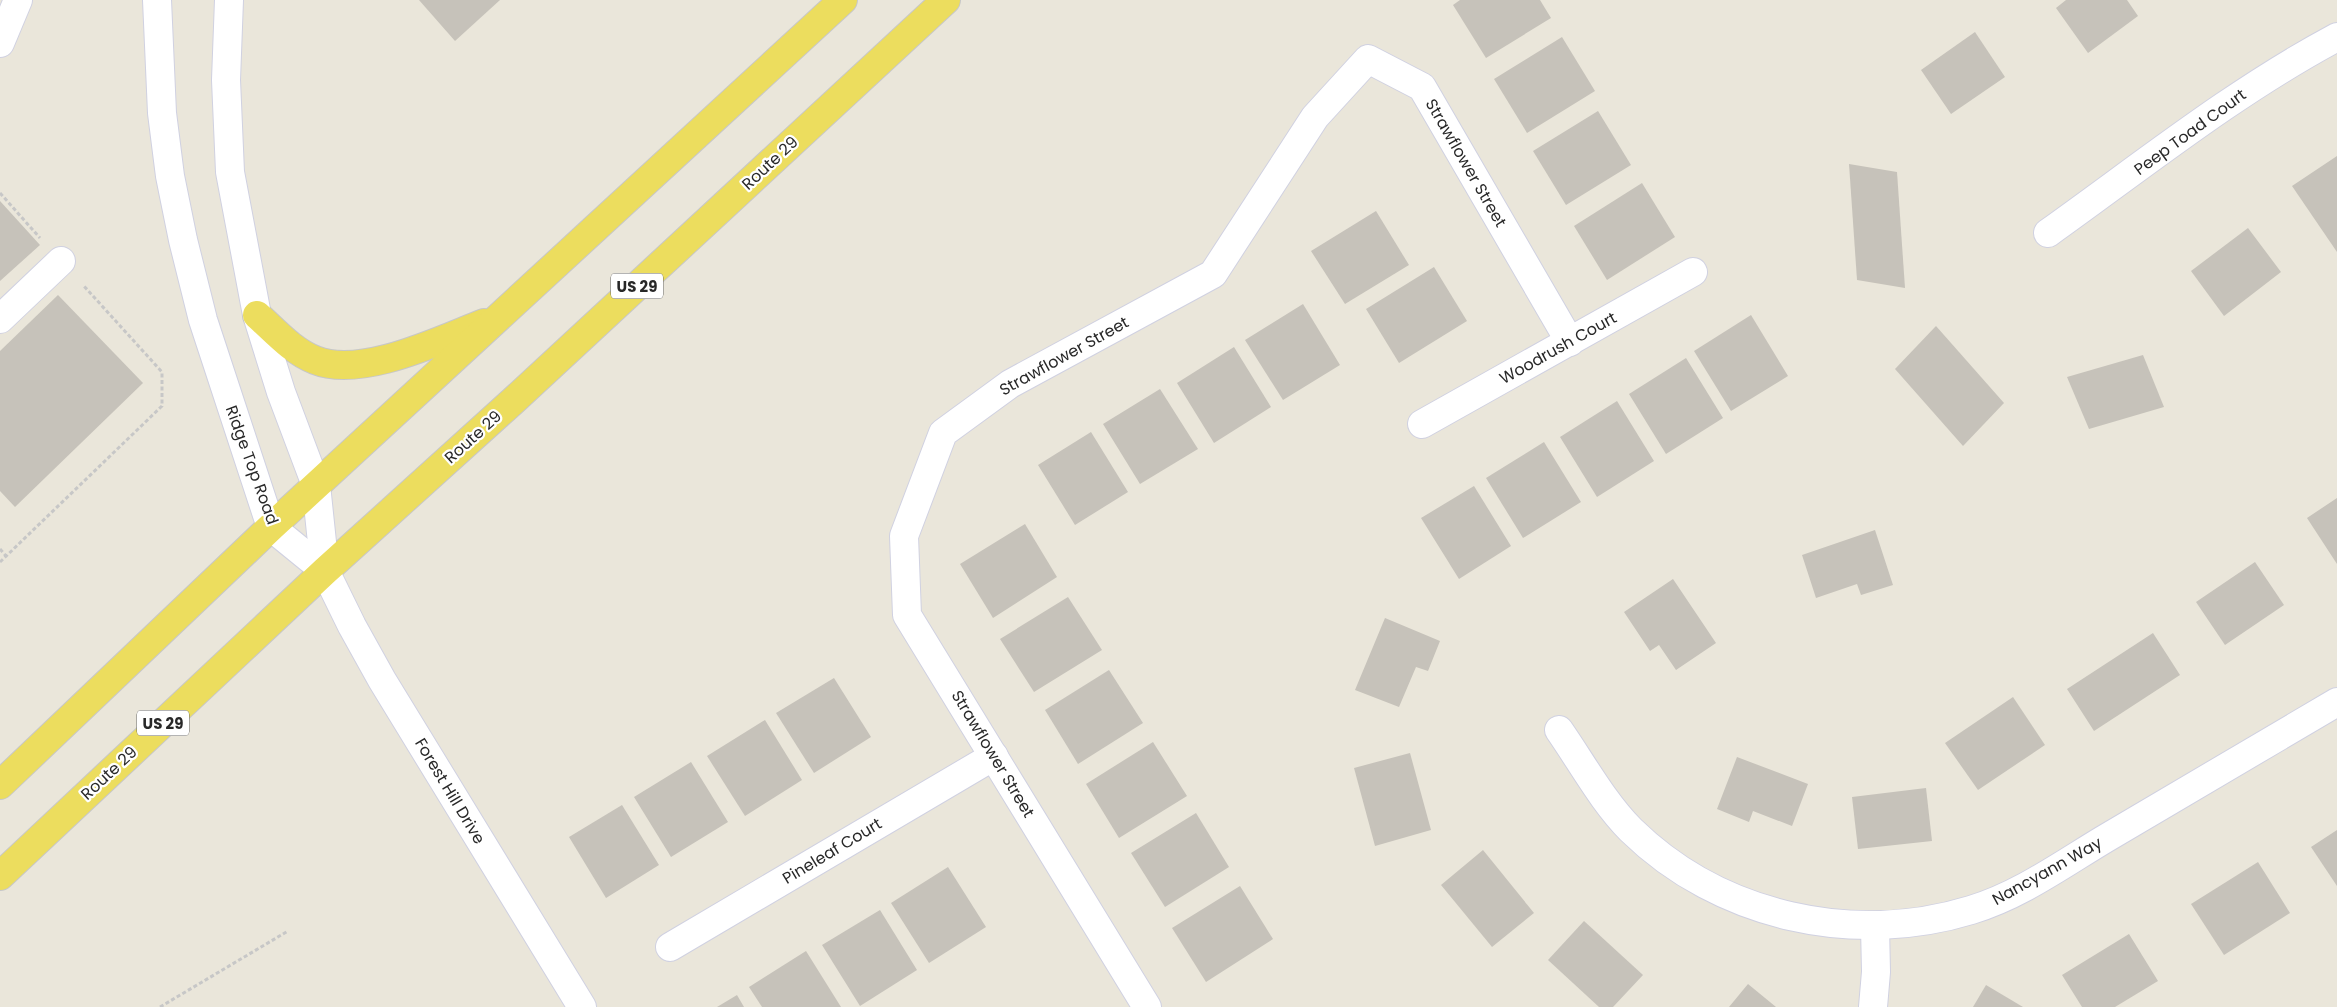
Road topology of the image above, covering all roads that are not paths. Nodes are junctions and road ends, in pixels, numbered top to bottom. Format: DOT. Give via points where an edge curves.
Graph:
graph roads {
  1 [pos="18,0"];
  2 [pos="157,0"];
  3 [pos="229,0"];
  4 [pos="843,0"];
  5 [pos="946,0"];
  6 [pos="2337,37"];
  7 [pos="0,43"];
  8 [pos="2048,233"];
  9 [pos="61,261"];
  10 [pos="1693,272"];
  11 [pos="257,316"];
  12 [pos="497,318"];
  13 [pos="0,319"];
  14 [pos="1570,342"];
  15 [pos="1422,424"];
  16 [pos="316,485"];
  17 [pos="271,527"];
  18 [pos="325,570"];
  19 [pos="2337,702"];
  20 [pos="1559,730"];
  21 [pos="994,756"];
  22 [pos="0,785"];
  23 [pos="0,876"];
  24 [pos="1875,926"];
  25 [pos="670,947"];
  26 [pos="582,1007"];
  27 [pos="1147,1007"];
  28 [pos="1873,1007"];
  1 -- 7 [label="street"];
  2 -- 17 [label="street, Ridge Top Road" via="162,113 183,240 203,320"];
  3 -- 11 [label="street" via="226,80 230,172"];
  4 -- 12 [label="main road"];
  5 -- 18 [label="main road, Route 29 / US 29"];
  6 -- 8 [label="street, Peep Toad Court" via="2250,89"];
  9 -- 13 [label="street"];
  10 -- 14 [label="street, Woodrush Court"];
  11 -- 12 [label="main road" via="291,346 315,360 341,365 391,359"];
  11 -- 16 [label="street"];
  12 -- 16 [label="main road"];
  14 -- 15 [label="street, Woodrush Court"];
  14 -- 21 [label="street, Strawflower Street" via="1422,87 1368,59 1315,117 1213,274 1010,384 943,433 904,536 908,615"];
  16 -- 17 [label="main road"];
  16 -- 18 [label="street"];
  17 -- 18 [label="street, Ridge Top Road"];
  17 -- 22 [label="main road"];
  18 -- 23 [label="main road, Route 29 / US 29"];
  18 -- 26 [label="street, Forest Hill Drive" via="382,680"];
  19 -- 24 [label="street, Nancyann Way" via="2007,897 1944,918"];
  20 -- 24 [label="street, Nancyann Way" via="1618,816 1660,855 1698,880 1772,912 1810,921"];
  21 -- 25 [label="street, Pineleaf Court"];
  21 -- 27 [label="street, Strawflower Street"];
  24 -- 28 [label="street"];
}
